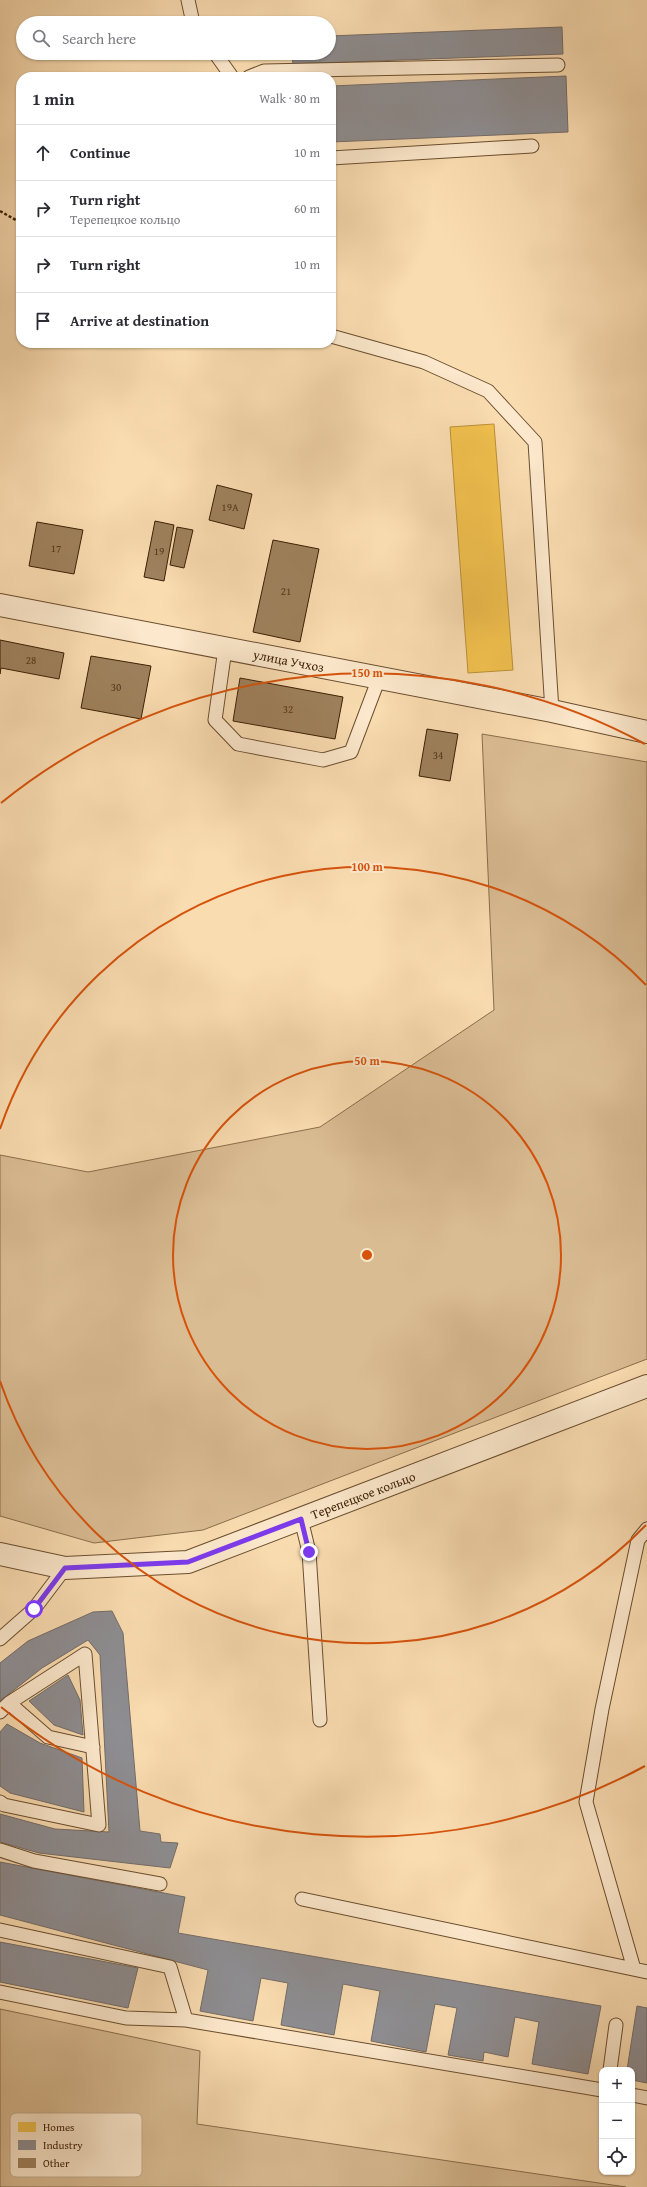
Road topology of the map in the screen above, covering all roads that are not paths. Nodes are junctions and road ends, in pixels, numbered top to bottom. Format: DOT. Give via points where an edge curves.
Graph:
graph roads {
  1 [pos="188,0"];
  2 [pos="191,16"];
  3 [pos="220,60"];
  4 [pos="558,65"];
  5 [pos="228,72"];
  6 [pos="262,72"];
  7 [pos="532,146"];
  8 [pos="336,158"];
  9 [pos="336,337"];
  10 [pos="0,605"];
  11 [pos="225,649"];
  12 [pos="379,678"];
  13 [pos="552,711"];
  14 [pos="647,732"];
  15 [pos="647,1386"];
  16 [pos="301,1519"];
  17 [pos="647,1529"];
  18 [pos="0,1554"];
  19 [pos="65,1568"];
  20 [pos="0,1639"];
  21 [pos="5,1708"];
  22 [pos="320,1720"];
  23 [pos="93,1747"];
  24 [pos="0,1802"];
  25 [pos="0,1850"];
  26 [pos="160,1884"];
  27 [pos="302,1899"];
  28 [pos="0,1930"];
  29 [pos="634,1969"];
  30 [pos="647,1972"];
  31 [pos="0,1992"];
  32 [pos="186,2020"];
  33 [pos="616,2025"];
  34 [pos="610,2067"];
  35 [pos="599,2089"];
  36 [pos="635,2096"];
  37 [pos="647,2098"];
  1 -- 2 [label="lane"];
  3 -- 5 [label="lane"];
  4 -- 6 [label="lane"];
  7 -- 8 [label="lane"];
  9 -- 13 [label="lane" via="424,362 488,391 535,442"];
  10 -- 11 [label="street, улица Учхоз"];
  11 -- 12 [label="street, улица Учхоз"];
  11 -- 12 [label="lane" via="215,720 238,744 323,760 351,752"];
  12 -- 13 [label="street, улица Учхоз"];
  13 -- 14 [label="street, улица Учхоз"];
  15 -- 16 [label="street, Терепецкое кольцо"];
  16 -- 19 [label="street, Терепецкое кольцо" via="188,1562"];
  16 -- 22 [label="lane" via="309,1552"];
  17 -- 29 [label="lane" via="638,1540 602,1709 586,1802"];
  18 -- 19 [label="street, Терепецкое кольцо"];
  19 -- 20 [label="lane" via="34,1609"];
  21 -- 23 [label="lane" via="48,1737"];
  21 -- 23 [label="lane" via="86,1654"];
  23 -- 24 [label="lane" via="99,1825 4,1805"];
  25 -- 26 [label="lane" via="34,1861"];
  27 -- 29 [label="lane"];
  28 -- 32 [label="lane" via="170,1967"];
  29 -- 30 [label="lane"];
  31 -- 32 [label="lane" via="126,2018"];
  32 -- 35 [label="lane"];
  33 -- 34 [label="lane"];
  36 -- 37 [label="lane"];
}
